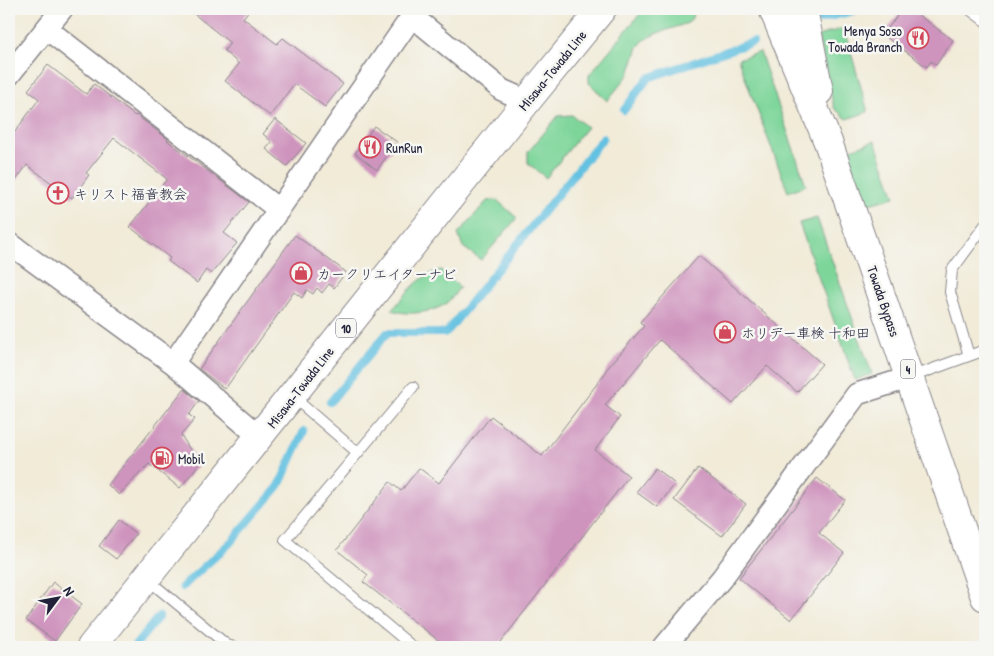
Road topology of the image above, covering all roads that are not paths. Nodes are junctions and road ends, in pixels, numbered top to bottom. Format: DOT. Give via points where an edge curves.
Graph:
graph roads {
  1 [pos="62,9"];
  2 [pos="766,9"];
  3 [pos="773,9"];
  4 [pos="803,9"];
  5 [pos="969,9"];
  6 [pos="415,12"];
  7 [pos="601,12"];
  8 [pos="985,21"];
  9 [pos="47,29"];
  10 [pos="785,41"];
  11 [pos="9,75"];
  12 [pos="527,100"];
  13 [pos="828,142"];
  14 [pos="279,210"];
  15 [pos="985,225"];
  16 [pos="9,243"];
  17 [pos="985,350"];
  18 [pos="969,356"];
  19 [pos="173,363"];
  20 [pos="911,378"];
  21 [pos="413,387"];
  22 [pos="292,396"];
  23 [pos="260,437"];
  24 [pos="358,452"];
  25 [pos="146,578"];
  26 [pos="985,597"];
  27 [pos="91,647"];
  28 [pos="235,647"];
  29 [pos="413,647"];
  30 [pos="664,647"];
  1 -- 9 [label="street"];
  2 -- 10 [label="main road"];
  3 -- 10 [label="main road, Towada Bypass / 4"];
  4 -- 13 [label="main road, 4"];
  5 -- 8 [label="lane"];
  6 -- 12 [label="street" via="502,90"];
  6 -- 14 [label="street"];
  7 -- 12 [label="main road, Misawa-Towada Line / 10"];
  9 -- 11 [label="street"];
  9 -- 14 [label="street"];
  10 -- 13 [label="main road, Towada Bypass / 4"];
  12 -- 22 [label="main road, Misawa-Towada Line / 10"];
  13 -- 20 [label="main road, Towada Bypass / 4"];
  14 -- 19 [label="street"];
  15 -- 18 [label="lane" via="952,270 950,292"];
  16 -- 19 [label="street"];
  17 -- 18 [label="lane"];
  18 -- 20 [label="lane"];
  19 -- 23 [label="street"];
  20 -- 26 [label="main road, Towada Bypass / 4"];
  20 -- 30 [label="street" via="857,394 722,578"];
  21 -- 24 [label="lane"];
  22 -- 23 [label="main road, Misawa-Towada Line / 10"];
  22 -- 24 [label="lane"];
  23 -- 25 [label="main road, Misawa-Towada Line / 10"];
  24 -- 29 [label="lane" via="285,540"];
  25 -- 27 [label="main road, Misawa-Towada Line / 10"];
  25 -- 28 [label="lane" via="227,645"];
}
